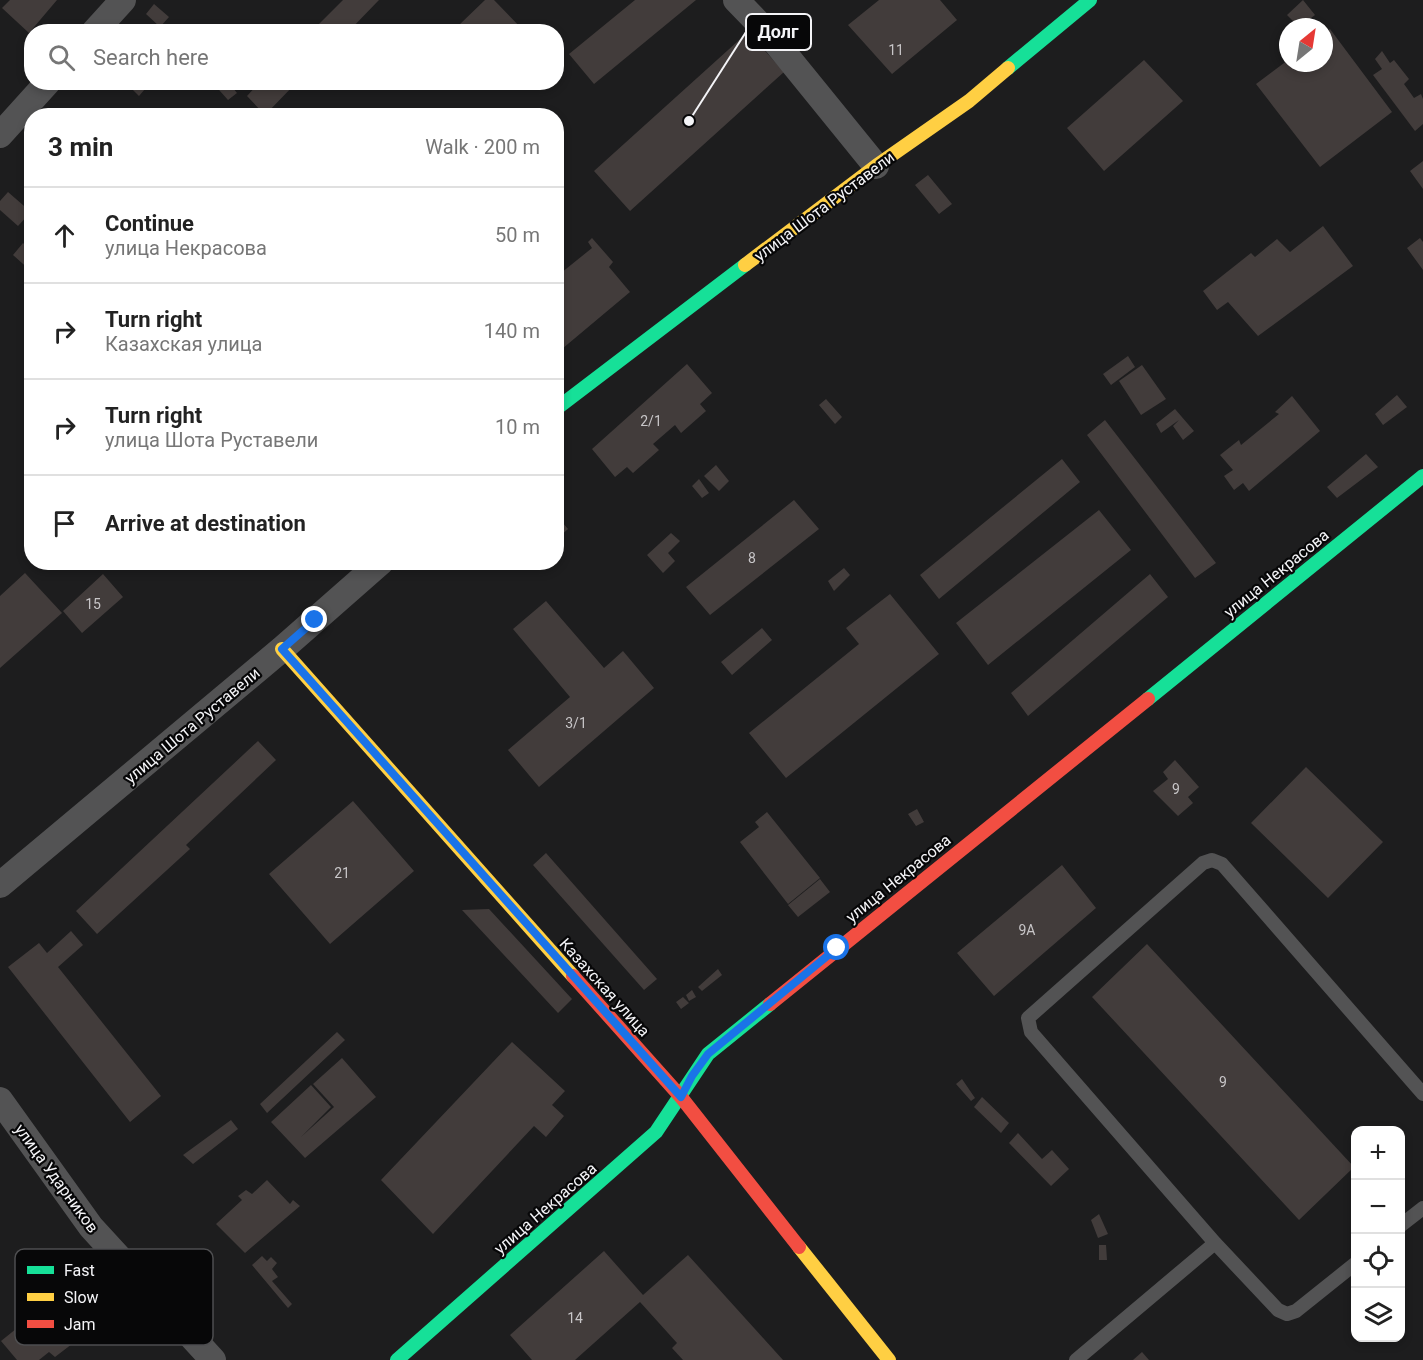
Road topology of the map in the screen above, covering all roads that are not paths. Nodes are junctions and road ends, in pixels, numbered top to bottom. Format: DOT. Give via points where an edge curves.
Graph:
graph roads {
  1 [pos="123,0"];
  2 [pos="736,0"];
  3 [pos="1090,0"];
  4 [pos="101,24"];
  5 [pos="41,90"];
  6 [pos="24,108"];
  7 [pos="24,108"];
  8 [pos="0,135"];
  9 [pos="876,166"];
  10 [pos="564,403"];
  11 [pos="1423,476"];
  12 [pos="372,570"];
  13 [pos="282,649"];
  14 [pos="0,885"];
  15 [pos="1423,1094"];
  16 [pos="681,1097"];
  17 [pos="0,1100"];
  18 [pos="1423,1208"];
  19 [pos="1405,1224"];
  20 [pos="1215,1243"];
  21 [pos="111,1249"];
  22 [pos="1351,1267"];
  23 [pos="199,1345"];
  24 [pos="213,1360"];
  25 [pos="398,1360"];
  26 [pos="889,1360"];
  27 [pos="1076,1360"];
  1 -- 4 [label="street"];
  2 -- 9 [label="street" via="768,33"];
  3 -- 9 [label="street, улица Шота Руставели" via="969,101"];
  5 -- 6 [label="street"];
  7 -- 8 [label="street"];
  9 -- 10 [label="street, улица Шота Руставели"];
  11 -- 16 [label="street, улица Некрасова" via="708,1054"];
  12 -- 13 [label="street, улица Шота Руставели"];
  13 -- 14 [label="street, улица Шота Руставели"];
  13 -- 16 [label="street, Казахская улица"];
  15 -- 20 [label="lane" via="1221,864 1212,860 1203,863 1031,1014 1027,1023 1030,1032"];
  16 -- 25 [label="street, улица Некрасова" via="656,1132"];
  16 -- 26 [label="street, Казахская улица"];
  17 -- 21 [label="street, улица Ударников" via="91,1227"];
  18 -- 19 [label="lane"];
  20 -- 22 [label="lane" via="1278,1310 1287,1314"];
  20 -- 27 [label="lane"];
  23 -- 24 [label="street, улица Ударников"];
}
